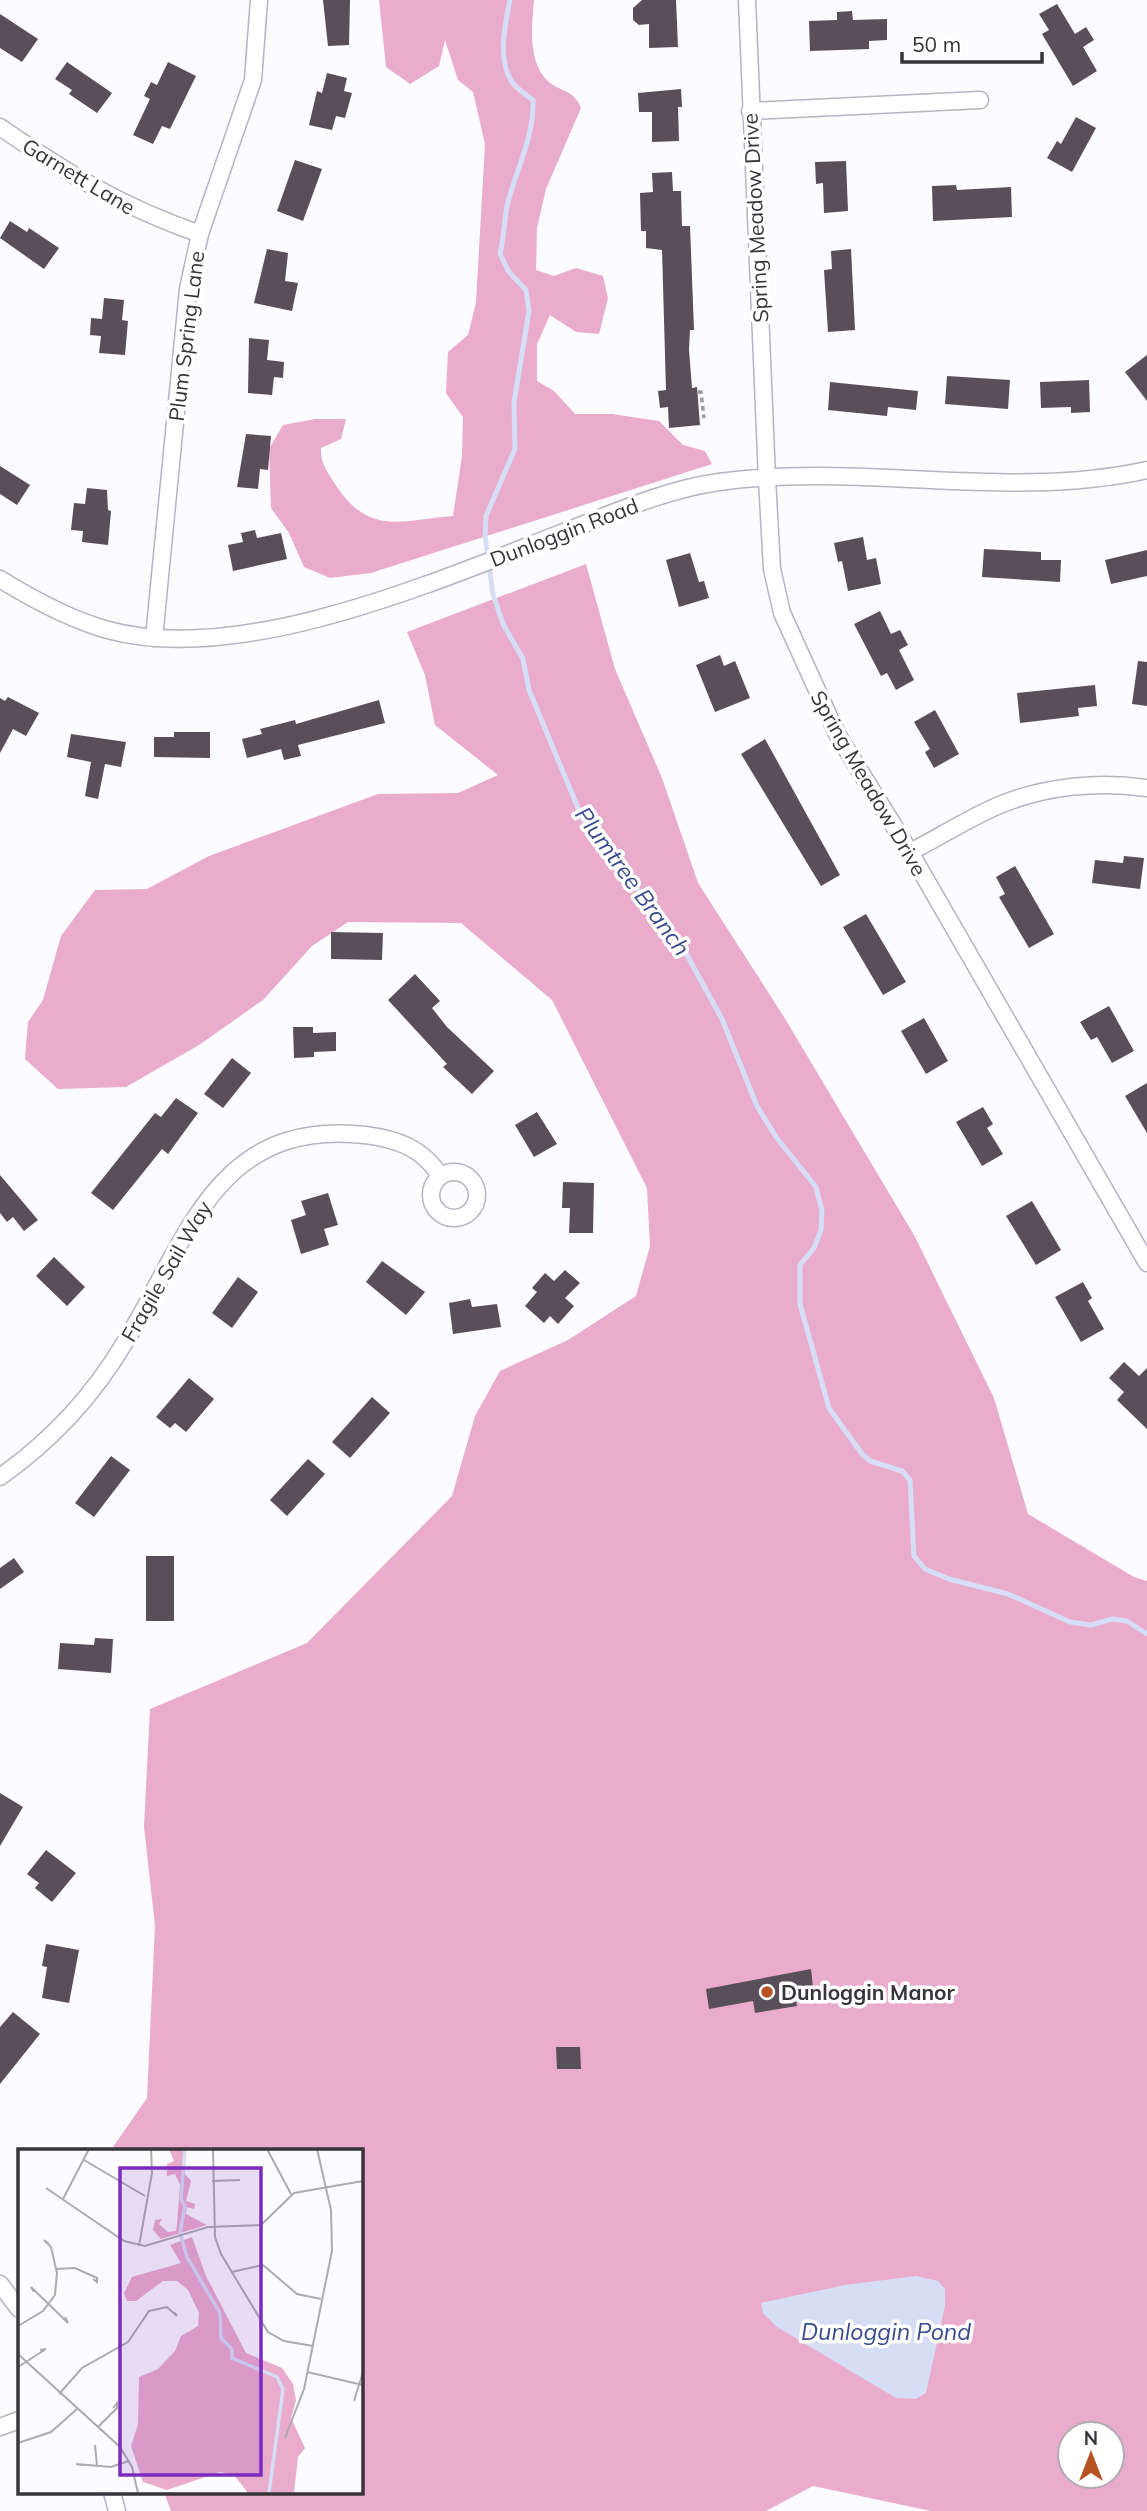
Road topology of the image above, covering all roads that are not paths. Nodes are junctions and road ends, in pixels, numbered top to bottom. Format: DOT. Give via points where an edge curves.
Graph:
graph roads {
  1 [pos="259,0"];
  2 [pos="747,0"];
  3 [pos="980,100"];
  4 [pos="750,111"];
  5 [pos="0,127"];
  6 [pos="200,234"];
  7 [pos="1147,470"];
  8 [pos="766,479"];
  9 [pos="0,579"];
  10 [pos="154,638"];
  11 [pos="1147,788"];
  12 [pos="910,852"];
  13 [pos="440,1176"];
  14 [pos="1147,1263"];
  15 [pos="0,1477"];
  16 [pos="0,2284"];
  17 [pos="18,2308"];
  18 [pos="18,2420"];
  19 [pos="0,2427"];
  20 [pos="113,2494"];
  21 [pos="117,2511"];
  1 -- 6 [label="street, Plum Spring Lane" via="253,80"];
  2 -- 4 [label="street, Spring Meadow Drive"];
  3 -- 4 [label="street"];
  4 -- 8 [label="street, Spring Meadow Drive"];
  5 -- 6 [label="street, Garnett Lane" via="106,196"];
  6 -- 10 [label="street, Plum Spring Lane" via="188,289"];
  7 -- 8 [label="street, Dunloggin Road" via="1103,480 1052,482"];
  8 -- 10 [label="street, Dunloggin Road" via="672,491 346,610 279,627 199,639"];
  8 -- 12 [label="street, Spring Meadow Drive" via="772,569 782,613 820,703"];
  9 -- 10 [label="street, Dunloggin Road" via="75,618"];
  11 -- 12 [label="street" via="1087,785 1045,791 1001,804"];
  12 -- 14 [label="street, Spring Meadow Drive"];
  13 -- 15 [label="street, Fragile Sail Way" via="417,1149 383,1137 354,1134 295,1140 263,1151 232,1171 207,1197 125,1343 95,1386 60,1428"];
  16 -- 17 [label="street"];
  18 -- 19 [label="street"];
  20 -- 21 [label="street"];
}
